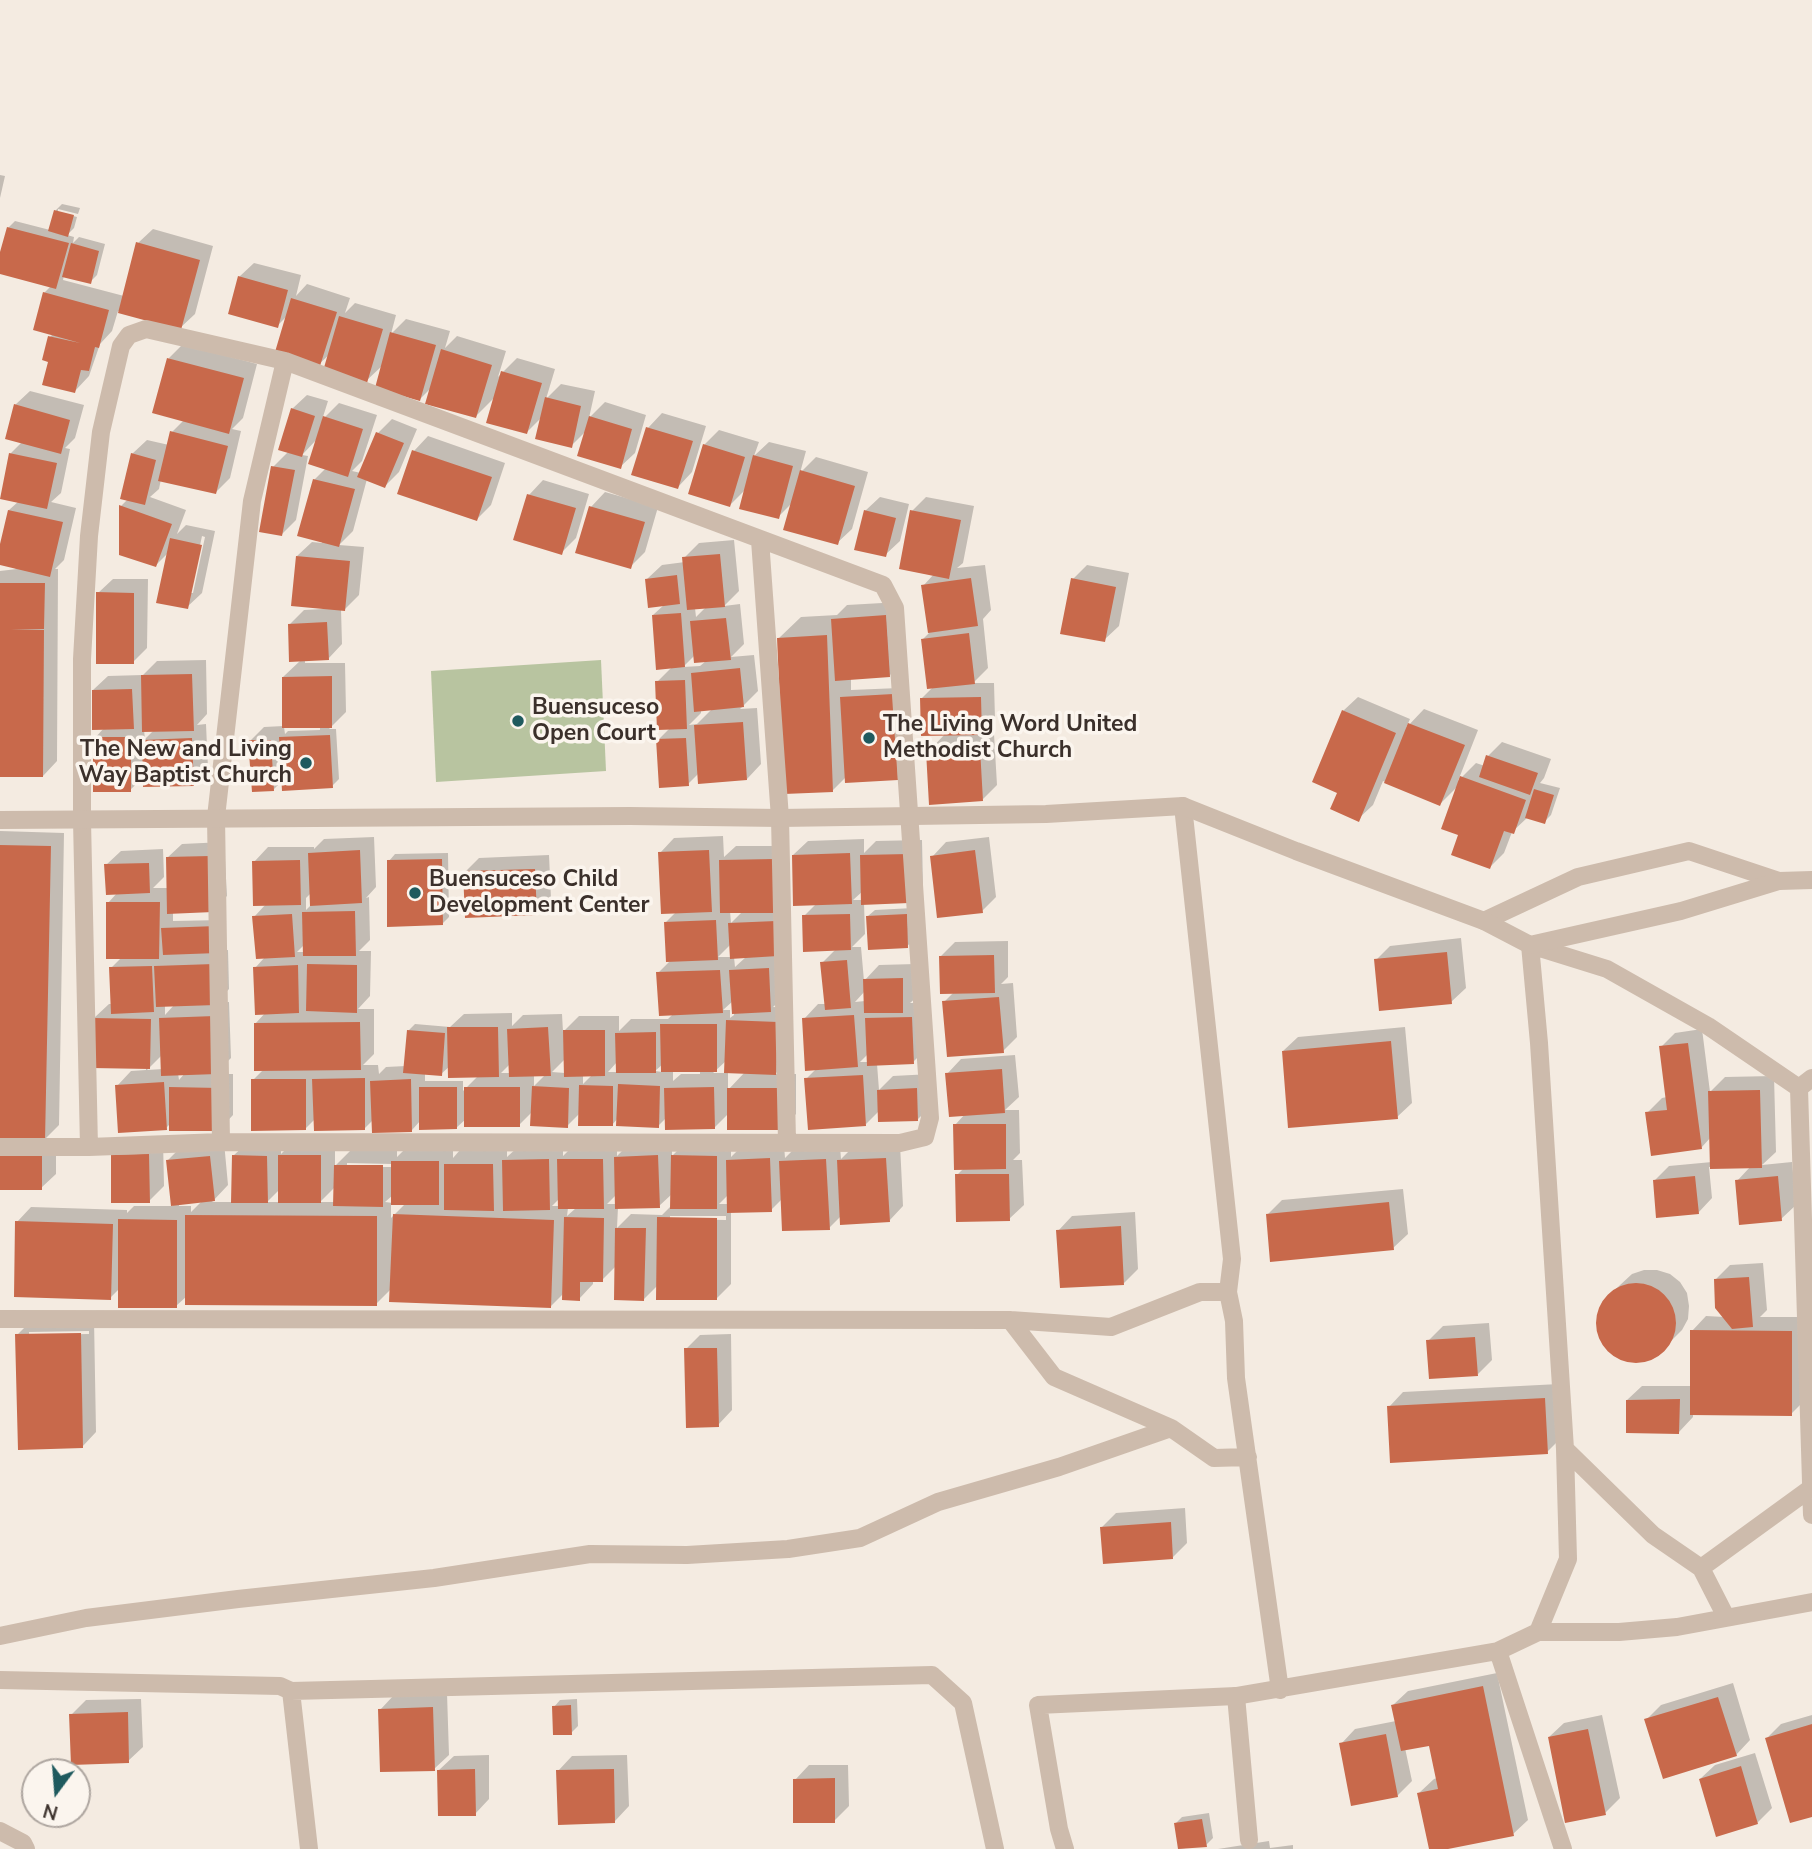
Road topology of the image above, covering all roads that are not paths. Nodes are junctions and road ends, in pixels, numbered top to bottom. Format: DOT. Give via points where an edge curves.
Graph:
graph roads {
  1 [pos="285,361"];
  2 [pos="760,540"];
  3 [pos="1183,806"];
  4 [pos="909,816"];
  5 [pos="216,817"];
  6 [pos="780,818"];
  7 [pos="0,820"];
  8 [pos="82,820"];
  9 [pos="1812,880"];
  10 [pos="1779,881"];
  11 [pos="1483,921"];
  12 [pos="1530,945"];
  13 [pos="1805,1083"];
  14 [pos="787,1141"];
  15 [pos="221,1142"];
  16 [pos="0,1146"];
  17 [pos="89,1147"];
  18 [pos="1228,1292"];
  19 [pos="0,1320"];
  20 [pos="1010,1320"];
  21 [pos="1171,1428"];
  22 [pos="1565,1449"];
  23 [pos="1248,1457"];
  24 [pos="1811,1488"];
  25 [pos="1812,1515"];
  26 [pos="1701,1568"];
  27 [pos="1812,1602"];
  28 [pos="1726,1617"];
  29 [pos="1538,1632"];
  30 [pos="0,1636"];
  31 [pos="1498,1651"];
  32 [pos="0,1680"];
  33 [pos="1280,1690"];
  34 [pos="291,1691"];
  35 [pos="1236,1696"];
  36 [pos="0,1831"];
  37 [pos="1248,1840"];
  38 [pos="26,1849"];
  39 [pos="309,1849"];
  40 [pos="995,1849"];
  41 [pos="1065,1849"];
  42 [pos="1563,1849"];
  1 -- 2 [label="street"];
  1 -- 5 [label="street" via="252,501"];
  1 -- 8 [label="street" via="146,329 129,335 121,346 101,432 89,536 82,659"];
  2 -- 4 [label="street" via="883,585 895,608"];
  2 -- 6 [label="street"];
  3 -- 4 [label="street"];
  3 -- 11 [label="street"];
  3 -- 18 [label="street" via="1232,1259"];
  4 -- 6 [label="street"];
  4 -- 14 [label="street" via="930,1118 925,1137 900,1143"];
  5 -- 6 [label="street"];
  5 -- 8 [label="street"];
  5 -- 15 [label="street"];
  6 -- 14 [label="street"];
  7 -- 8 [label="street"];
  8 -- 17 [label="street"];
  9 -- 10 [label="street"];
  10 -- 11 [label="street" via="1689,851 1578,877"];
  10 -- 12 [label="street" via="1681,911"];
  11 -- 12 [label="street"];
  12 -- 13 [label="street" via="1607,969"];
  12 -- 22 [label="street"];
  13 -- 24 [label="street"];
  14 -- 15 [label="street"];
  15 -- 17 [label="street"];
  16 -- 17 [label="street"];
  18 -- 20 [label="street" via="1200,1292 1111,1327"];
  18 -- 23 [label="street"];
  19 -- 20 [label="street"];
  20 -- 21 [label="street" via="1054,1377"];
  21 -- 23 [label="street" via="1214,1458"];
  21 -- 30 [label="street" via="938,1502 860,1538 788,1549 590,1553 434,1578 86,1618"];
  22 -- 26 [label="street" via="1653,1535"];
  22 -- 29 [label="street" via="1568,1559"];
  23 -- 33 [label="street"];
  24 -- 25 [label="street"];
  24 -- 26 [label="street"];
  26 -- 28 [label="street"];
  27 -- 28 [label="street"];
  28 -- 29 [label="street" via="1653,1629"];
  29 -- 31 [label="street"];
  31 -- 33 [label="street"];
  31 -- 42 [label="street"];
  32 -- 34 [label="street" via="280,1686"];
  33 -- 35 [label="street"];
  34 -- 39 [label="street"];
  34 -- 40 [label="street" via="932,1675 963,1703"];
  35 -- 37 [label="street"];
  35 -- 41 [label="street" via="1038,1705"];
  36 -- 38 [label="street"];
}
